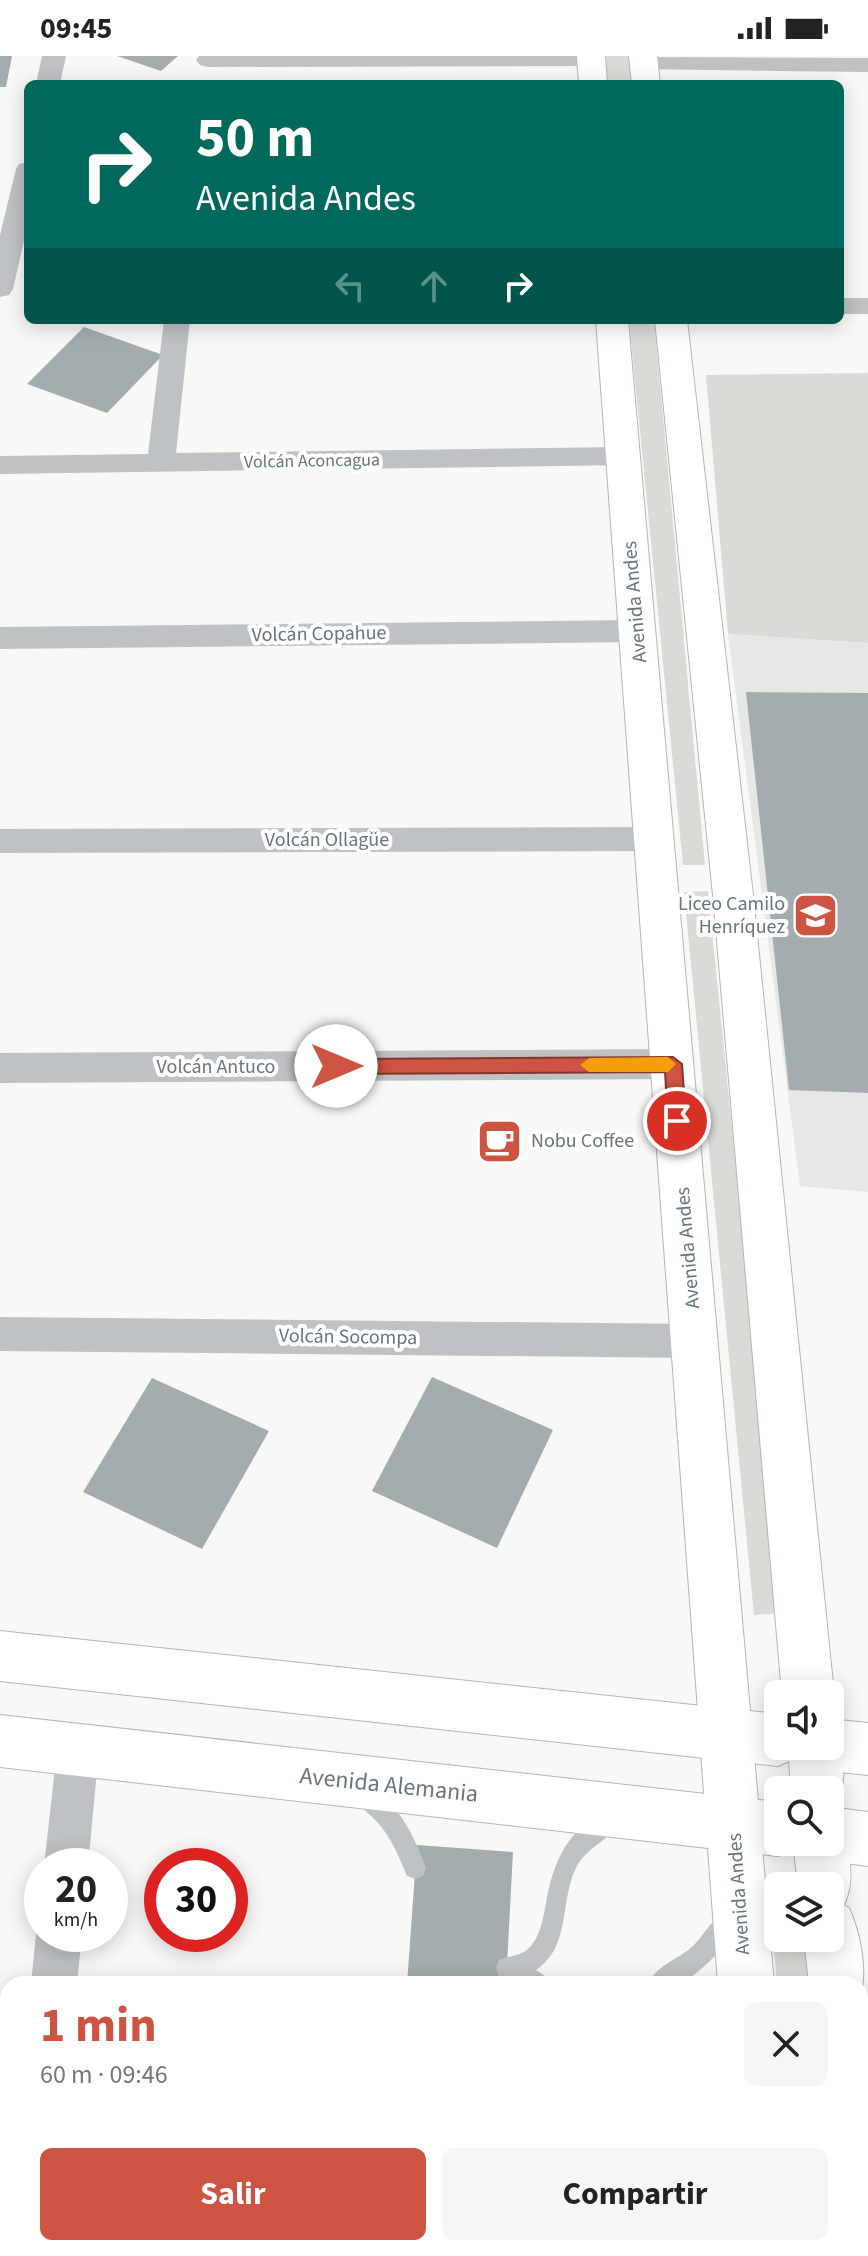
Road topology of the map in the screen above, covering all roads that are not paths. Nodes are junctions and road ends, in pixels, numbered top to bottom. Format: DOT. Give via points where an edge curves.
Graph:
graph roads {
  1 [pos="54,56"];
  2 [pos="208,58"];
  3 [pos="868,65"];
  4 [pos="591,66"];
  5 [pos="644,68"];
  6 [pos="49,80"];
  7 [pos="205,80"];
  8 [pos="18,179"];
  9 [pos="0,289"];
  10 [pos="844,306"];
  11 [pos="868,306"];
  12 [pos="177,324"];
  13 [pos="612,324"];
  14 [pos="671,324"];
  15 [pos="623,456"];
  16 [pos="161,463"];
  17 [pos="0,465"];
  18 [pos="637,631"];
  19 [pos="0,638"];
  20 [pos="654,839"];
  21 [pos="0,841"];
  22 [pos="673,1064"];
  23 [pos="0,1068"];
  24 [pos="0,1334"];
  25 [pos="696,1341"];
  26 [pos="0,1656"];
  27 [pos="807,1680"];
  28 [pos="753,1738"];
  29 [pos="0,1741"];
  30 [pos="844,1746"];
  31 [pos="868,1749"];
  32 [pos="78,1750"];
  33 [pos="340,1779"];
  34 [pos="633,1813"];
  35 [pos="756,1826"];
  36 [pos="844,1836"];
  37 [pos="868,1839"];
  38 [pos="68,1848"];
  39 [pos="415,1868"];
  40 [pos="740,1904"];
  41 [pos="57,1952"];
  42 [pos="833,1952"];
  43 [pos="55,1976"];
  44 [pos="524,1976"];
  45 [pos="670,1976"];
  46 [pos="745,1976"];
  47 [pos="836,1976"];
  1 -- 6 [label="street"];
  2 -- 4 [label="street"];
  2 -- 7 [label="street"];
  3 -- 5 [label="street"];
  8 -- 9 [label="street"];
  10 -- 11 [label="street"];
  12 -- 16 [label="street"];
  13 -- 15 [label="main road, Avenida Andes"];
  14 -- 27 [label="main road" via="735,911"];
  15 -- 16 [label="street, Volcán Aconcagua"];
  15 -- 18 [label="main road, Avenida Andes"];
  16 -- 17 [label="street, Volcán Aconcagua"];
  18 -- 19 [label="street, Volcán Copahue"];
  18 -- 20 [label="main road, Avenida Andes"];
  20 -- 21 [label="street, Volcán Ollagüe"];
  20 -- 22 [label="main road, Avenida Andes"];
  22 -- 23 [label="street, Volcán Antuco"];
  22 -- 25 [label="main road, Avenida Andes"];
  24 -- 25 [label="street, Volcán Socompa"];
  25 -- 28 [label="main road, Avenida Andes"];
  26 -- 28 [label="main road"];
  28 -- 35 [label="main road, Avenida Andes"];
  29 -- 32 [label="main road, Avenida Alemania"];
  30 -- 31 [label="main road"];
  32 -- 33 [label="main road, Avenida Alemania"];
  32 -- 38 [label="street"];
  33 -- 34 [label="main road, Avenida Alemania"];
  33 -- 39 [label="lane" via="392,1822"];
  34 -- 35 [label="main road, Avenida Alemania"];
  34 -- 44 [label="lane" via="594,1830 578,1845 560,1879 549,1941 535,1957 510,1968"];
  35 -- 40 [label="main road, Avenida Andes"];
  36 -- 37 [label="main road"];
  40 -- 45 [label="lane" via="699,1956"];
  40 -- 46 [label="main road, Avenida Andes"];
  41 -- 43 [label="street"];
  42 -- 47 [label="main road"];
}
